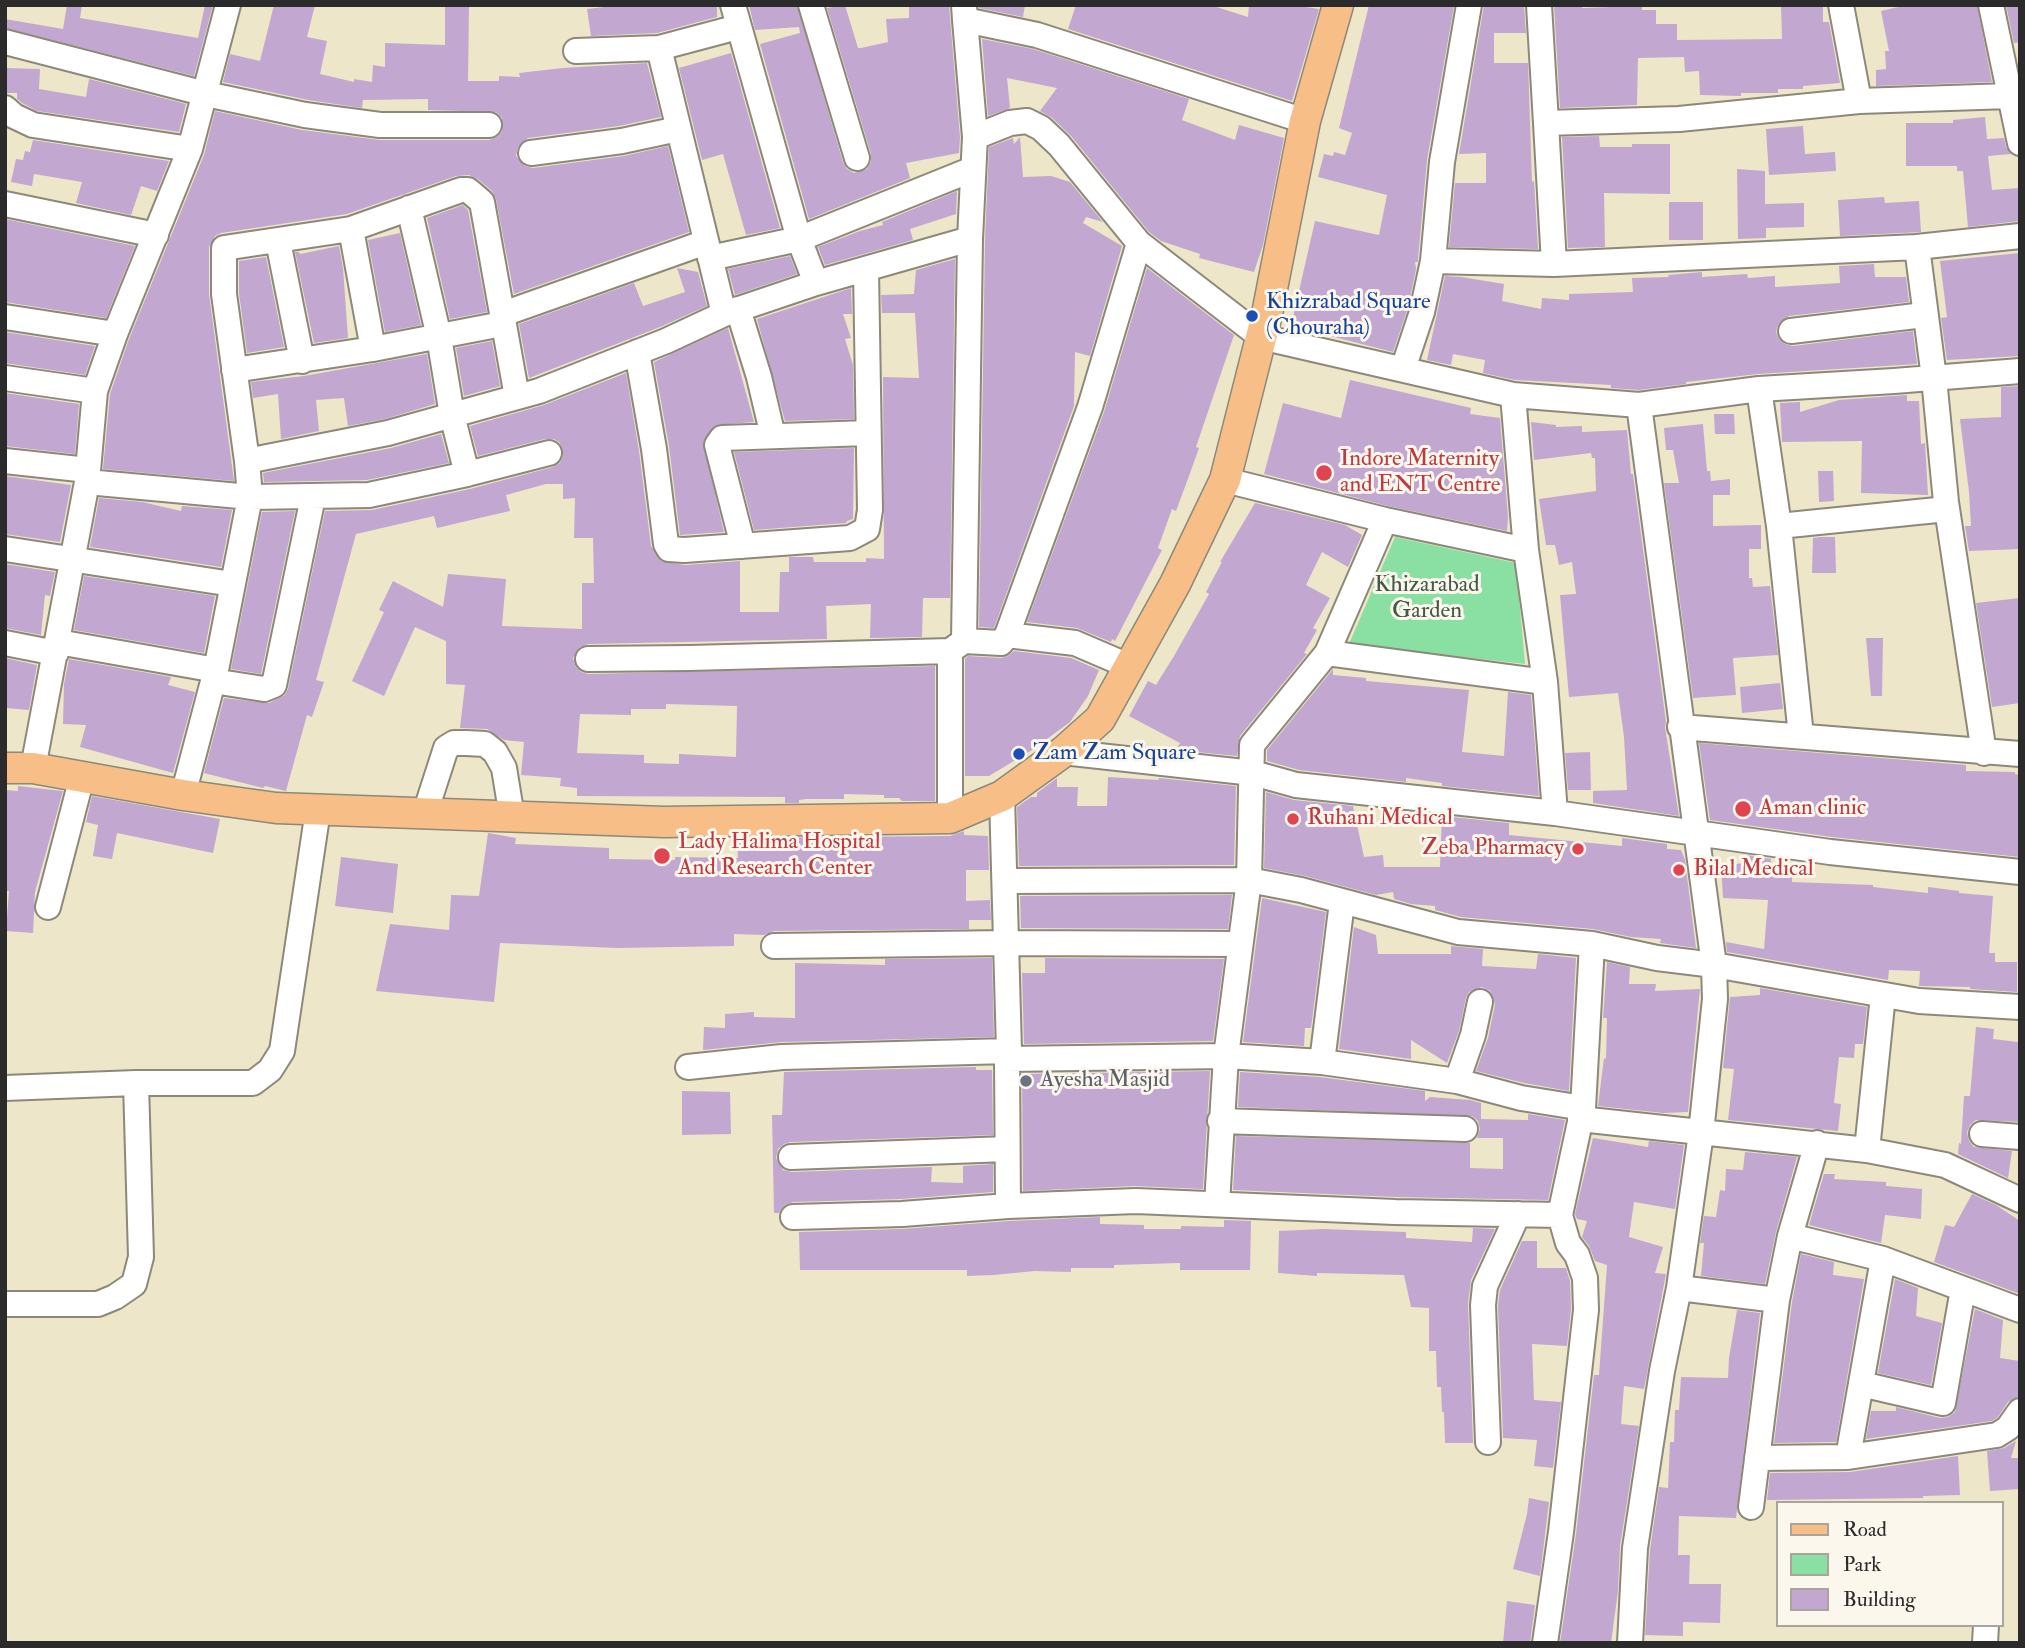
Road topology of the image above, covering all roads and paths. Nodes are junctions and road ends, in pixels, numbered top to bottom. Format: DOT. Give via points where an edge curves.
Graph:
graph roads {
  1 [pos="228,5"];
  2 [pos="811,5"];
  3 [pos="1338,5"];
  4 [pos="1469,5"];
  5 [pos="1539,5"];
  6 [pos="1841,5"];
  7 [pos="1991,5"];
  8 [pos="965,13"];
  9 [pos="735,16"];
  10 [pos="5,42"];
  11 [pos="659,48"];
  12 [pos="576,51"];
  13 [pos="206,94"];
  14 [pos="2010,96"];
  15 [pos="1859,101"];
  16 [pos="8,120"];
  17 [pos="1305,121"];
  18 [pos="1546,123"];
  19 [pos="489,125"];
  20 [pos="678,129"];
  21 [pos="975,137"];
  22 [pos="2020,143"];
  23 [pos="190,149"];
  24 [pos="531,152"];
  25 [pos="857,158"];
  26 [pos="973,169"];
  27 [pos="5,204"];
  28 [pos="409,208"];
  29 [pos="351,229"];
  30 [pos="156,234"];
  31 [pos="2020,236"];
  32 [pos="799,239"];
  33 [pos="970,239"];
  34 [pos="278,241"];
  35 [pos="1139,243"];
  36 [pos="1917,247"];
  37 [pos="708,250"];
  38 [pos="1433,261"];
  39 [pos="1554,264"];
  40 [pos="866,270"];
  41 [pos="816,283"];
  42 [pos="731,311"];
  43 [pos="1924,315"];
  44 [pos="5,317"];
  45 [pos="503,319"];
  46 [pos="1791,331"];
  47 [pos="115,334"];
  48 [pos="439,337"];
  49 [pos="1261,337"];
  50 [pos="373,349"];
  51 [pos="637,352"];
  52 [pos="302,361"];
  53 [pos="1403,369"];
  54 [pos="234,370"];
  55 [pos="2020,370"];
  56 [pos="5,378"];
  57 [pos="1934,378"];
  58 [pos="1759,389"];
  59 [pos="95,391"];
  60 [pos="1513,395"];
  61 [pos="517,397"];
  62 [pos="1639,405"];
  63 [pos="452,415"];
  64 [pos="868,433"];
  65 [pos="773,436"];
  66 [pos="550,453"];
  67 [pos="5,461"];
  68 [pos="247,461"];
  69 [pos="467,474"];
  70 [pos="87,476"];
  71 [pos="1225,480"];
  72 [pos="313,497"];
  73 [pos="250,498"];
  74 [pos="1947,509"];
  75 [pos="1385,520"];
  76 [pos="1779,526"];
  77 [pos="743,546"];
  78 [pos="5,549"];
  79 [pos="1526,550"];
  80 [pos="73,559"];
  81 [pos="232,584"];
  82 [pos="1007,635"];
  83 [pos="5,643"];
  84 [pos="957,646"];
  85 [pos="57,647"];
  86 [pos="1326,653"];
  87 [pos="588,659"];
  88 [pos="1131,667"];
  89 [pos="215,676"];
  90 [pos="1545,682"];
  91 [pos="1680,727"];
  92 [pos="1801,736"];
  93 [pos="1063,752"];
  94 [pos="1984,753"];
  95 [pos="2020,754"];
  96 [pos="19,768"];
  97 [pos="1253,773"];
  98 [pos="82,777"];
  99 [pos="183,795"];
  100 [pos="1002,796"];
  101 [pos="318,810"];
  102 [pos="425,813"];
  103 [pos="1555,813"];
  104 [pos="512,817"];
  105 [pos="950,818"];
  106 [pos="1696,835"];
  107 [pos="2020,872"];
  108 [pos="1249,880"];
  109 [pos="1006,881"];
  110 [pos="1342,902"];
  111 [pos="48,908"];
  112 [pos="1007,943"];
  113 [pos="1240,944"];
  114 [pos="1592,944"];
  115 [pos="774,946"];
  116 [pos="1714,965"];
  117 [pos="1883,995"];
  118 [pos="1480,1002"];
  119 [pos="2020,1007"];
  120 [pos="1008,1055"];
  121 [pos="1226,1056"];
  122 [pos="1322,1062"];
  123 [pos="688,1067"];
  124 [pos="1457,1081"];
  125 [pos="136,1083"];
  126 [pos="5,1088"];
  127 [pos="1581,1114"];
  128 [pos="1220,1121"];
  129 [pos="1465,1129"];
  130 [pos="1701,1133"];
  131 [pos="1982,1134"];
  132 [pos="2020,1137"];
  133 [pos="1817,1143"];
  134 [pos="1007,1149"];
  135 [pos="1867,1150"];
  136 [pos="791,1157"];
  137 [pos="2020,1200"];
  138 [pos="1217,1204"];
  139 [pos="1008,1206"];
  140 [pos="1518,1214"];
  141 [pos="1560,1215"];
  142 [pos="793,1217"];
  143 [pos="1790,1236"];
  144 [pos="1883,1259"];
  145 [pos="1679,1288"];
  146 [pos="1963,1289"];
  147 [pos="1777,1300"];
  148 [pos="5,1304"];
  149 [pos="2020,1310"];
  150 [pos="1861,1384"];
  151 [pos="2020,1411"];
  152 [pos="1488,1442"];
  153 [pos="1848,1457"];
  154 [pos="1757,1458"];
  155 [pos="1751,1507"];
  156 [pos="1545,1643"];
  157 [pos="1630,1643"];
  1 -- 13 [label="street"];
  2 -- 25 [label="street"];
  3 -- 17 [label="main road"];
  4 -- 38 [label="street" via="1442,162"];
  5 -- 18 [label="street"];
  6 -- 15 [label="street"];
  7 -- 14 [label="street"];
  8 -- 17 [label="street"];
  8 -- 21 [label="street"];
  9 -- 11 [label="street"];
  9 -- 32 [label="street"];
  10 -- 13 [label="street"];
  11 -- 12 [label="street"];
  11 -- 20 [label="street"];
  13 -- 19 [label="street" via="380,125"];
  13 -- 23 [label="street"];
  14 -- 15 [label="street"];
  14 -- 22 [label="street"];
  15 -- 18 [label="street" via="1679,119"];
  16 -- 23 [label="street"];
  17 -- 49 [label="main road"];
  18 -- 39 [label="street"];
  20 -- 24 [label="street"];
  20 -- 37 [label="street"];
  21 -- 26 [label="street"];
  21 -- 35 [label="street" via="1010,123 1027,121 1041,128"];
  23 -- 30 [label="street"];
  26 -- 32 [label="street"];
  26 -- 33 [label="street"];
  27 -- 30 [label="street"];
  28 -- 29 [label="street"];
  28 -- 45 [label="street" via="461,190 482,202"];
  28 -- 48 [label="street"];
  29 -- 34 [label="street"];
  29 -- 50 [label="street"];
  30 -- 47 [label="street"];
  31 -- 36 [label="street"];
  32 -- 37 [label="street"];
  32 -- 41 [label="street"];
  33 -- 40 [label="street"];
  33 -- 84 [label="street"];
  34 -- 52 [label="street"];
  34 -- 54 [label="street" via="224,248 224,294"];
  35 -- 49 [label="street"];
  35 -- 82 [label="street" via="1090,407"];
  36 -- 39 [label="street"];
  36 -- 43 [label="street"];
  37 -- 42 [label="street"];
  37 -- 45 [label="street"];
  38 -- 39 [label="street"];
  38 -- 53 [label="street"];
  40 -- 41 [label="street"];
  40 -- 64 [label="street"];
  41 -- 42 [label="street"];
  42 -- 51 [label="street"];
  42 -- 65 [label="street" via="759,377"];
  43 -- 46 [label="street"];
  43 -- 57 [label="street"];
  44 -- 47 [label="street"];
  45 -- 48 [label="street"];
  45 -- 61 [label="street"];
  47 -- 59 [label="street"];
  48 -- 50 [label="street"];
  48 -- 63 [label="street"];
  49 -- 53 [label="street"];
  49 -- 71 [label="main road"];
  50 -- 52 [label="street"];
  51 -- 61 [label="street"];
  51 -- 77 [label="street" via="666,544 669,549 684,550"];
  52 -- 54 [label="street"];
  53 -- 60 [label="street"];
  54 -- 68 [label="street"];
  55 -- 57 [label="street"];
  56 -- 59 [label="street"];
  57 -- 58 [label="street"];
  57 -- 74 [label="street"];
  58 -- 62 [label="street"];
  58 -- 76 [label="street"];
  59 -- 70 [label="street"];
  60 -- 62 [label="street"];
  60 -- 79 [label="street"];
  61 -- 63 [label="street"];
  62 -- 91 [label="street"];
  63 -- 68 [label="street" via="388,433"];
  63 -- 69 [label="street"];
  64 -- 65 [label="street"];
  64 -- 77 [label="street" via="867,529 850,538"];
  65 -- 77 [label="street" via="722,438 718,442"];
  66 -- 69 [label="street"];
  67 -- 70 [label="street"];
  68 -- 73 [label="street"];
  69 -- 72 [label="street" via="369,495"];
  70 -- 73 [label="street"];
  70 -- 80 [label="street"];
  71 -- 75 [label="street"];
  71 -- 88 [label="main road"];
  72 -- 73 [label="street"];
  72 -- 89 [label="street" via="274,685 264,689"];
  73 -- 81 [label="street"];
  74 -- 76 [label="street"];
  74 -- 94 [label="street"];
  75 -- 79 [label="street"];
  75 -- 86 [label="street"];
  76 -- 92 [label="street"];
  78 -- 80 [label="street"];
  79 -- 90 [label="street"];
  80 -- 81 [label="street"];
  80 -- 85 [label="street"];
  81 -- 89 [label="street"];
  82 -- 84 [label="street" via="1001,643"];
  82 -- 88 [label="street" via="1075,643"];
  83 -- 85 [label="street"];
  84 -- 87 [label="street" via="690,659"];
  84 -- 105 [label="street"];
  85 -- 89 [label="street"];
  85 -- 96 [label="street"];
  86 -- 90 [label="street"];
  86 -- 97 [label="street" via="1252,745"];
  88 -- 93 [label="main road" via="1100,719"];
  89 -- 99 [label="street"];
  90 -- 103 [label="street"];
  91 -- 92 [label="street"];
  91 -- 106 [label="street"];
  92 -- 94 [label="street"];
  93 -- 97 [label="street"];
  93 -- 100 [label="main road"];
  94 -- 95 [label="street"];
  96 -- 98 [label="main road"];
  97 -- 103 [label="street" via="1296,785"];
  97 -- 108 [label="street"];
  98 -- 99 [label="main road"];
  98 -- 111 [label="street"];
  99 -- 101 [label="main road"];
  100 -- 105 [label="main road"];
  100 -- 109 [label="street"];
  101 -- 102 [label="main road"];
  101 -- 125 [label="street" via="282,1052 270,1070 253,1083"];
  102 -- 104 [label="main road"];
  102 -- 104 [label="street" via="446,748 466,743 485,744 495,752 504,768"];
  103 -- 106 [label="street"];
  104 -- 105 [label="main road" via="664,822"];
  106 -- 107 [label="street"];
  106 -- 116 [label="street"];
  108 -- 109 [label="street"];
  108 -- 110 [label="street"];
  108 -- 113 [label="street"];
  109 -- 112 [label="street"];
  110 -- 114 [label="street" via="1458,932"];
  110 -- 122 [label="street"];
  112 -- 113 [label="street"];
  112 -- 115 [label="street"];
  112 -- 120 [label="street"];
  113 -- 121 [label="street"];
  114 -- 116 [label="street"];
  114 -- 127 [label="street"];
  116 -- 117 [label="street"];
  116 -- 130 [label="street" via="1715,999"];
  117 -- 119 [label="street" via="1919,1002"];
  117 -- 135 [label="street"];
  118 -- 124 [label="street"];
  120 -- 121 [label="street"];
  120 -- 123 [label="street" via="782,1057"];
  120 -- 134 [label="street"];
  121 -- 122 [label="street"];
  121 -- 128 [label="street"];
  122 -- 124 [label="street"];
  124 -- 127 [label="street"];
  125 -- 126 [label="street"];
  125 -- 148 [label="street" via="141,1257 134,1284 98,1304"];
  127 -- 130 [label="street"];
  127 -- 141 [label="street"];
  128 -- 129 [label="street"];
  128 -- 138 [label="street"];
  130 -- 133 [label="street"];
  130 -- 145 [label="street"];
  131 -- 132 [label="street"];
  133 -- 135 [label="street"];
  133 -- 143 [label="street"];
  134 -- 136 [label="street"];
  134 -- 139 [label="street"];
  135 -- 137 [label="street" via="1945,1165"];
  138 -- 139 [label="street"];
  138 -- 140 [label="street"];
  139 -- 142 [label="street"];
  140 -- 141 [label="street"];
  140 -- 152 [label="street" via="1485,1286"];
  141 -- 156 [label="street" via="1585,1278 1586,1310"];
  143 -- 144 [label="street"];
  143 -- 147 [label="street"];
  144 -- 146 [label="street"];
  144 -- 150 [label="street"];
  145 -- 147 [label="street"];
  145 -- 157 [label="street" via="1635,1548"];
  146 -- 149 [label="street"];
  146 -- 150 [label="street" via="1943,1403"];
  147 -- 154 [label="street"];
  150 -- 153 [label="street"];
  151 -- 153 [label="street" via="2008,1429 1997,1435"];
  153 -- 154 [label="street"];
  154 -- 155 [label="street"];
}
